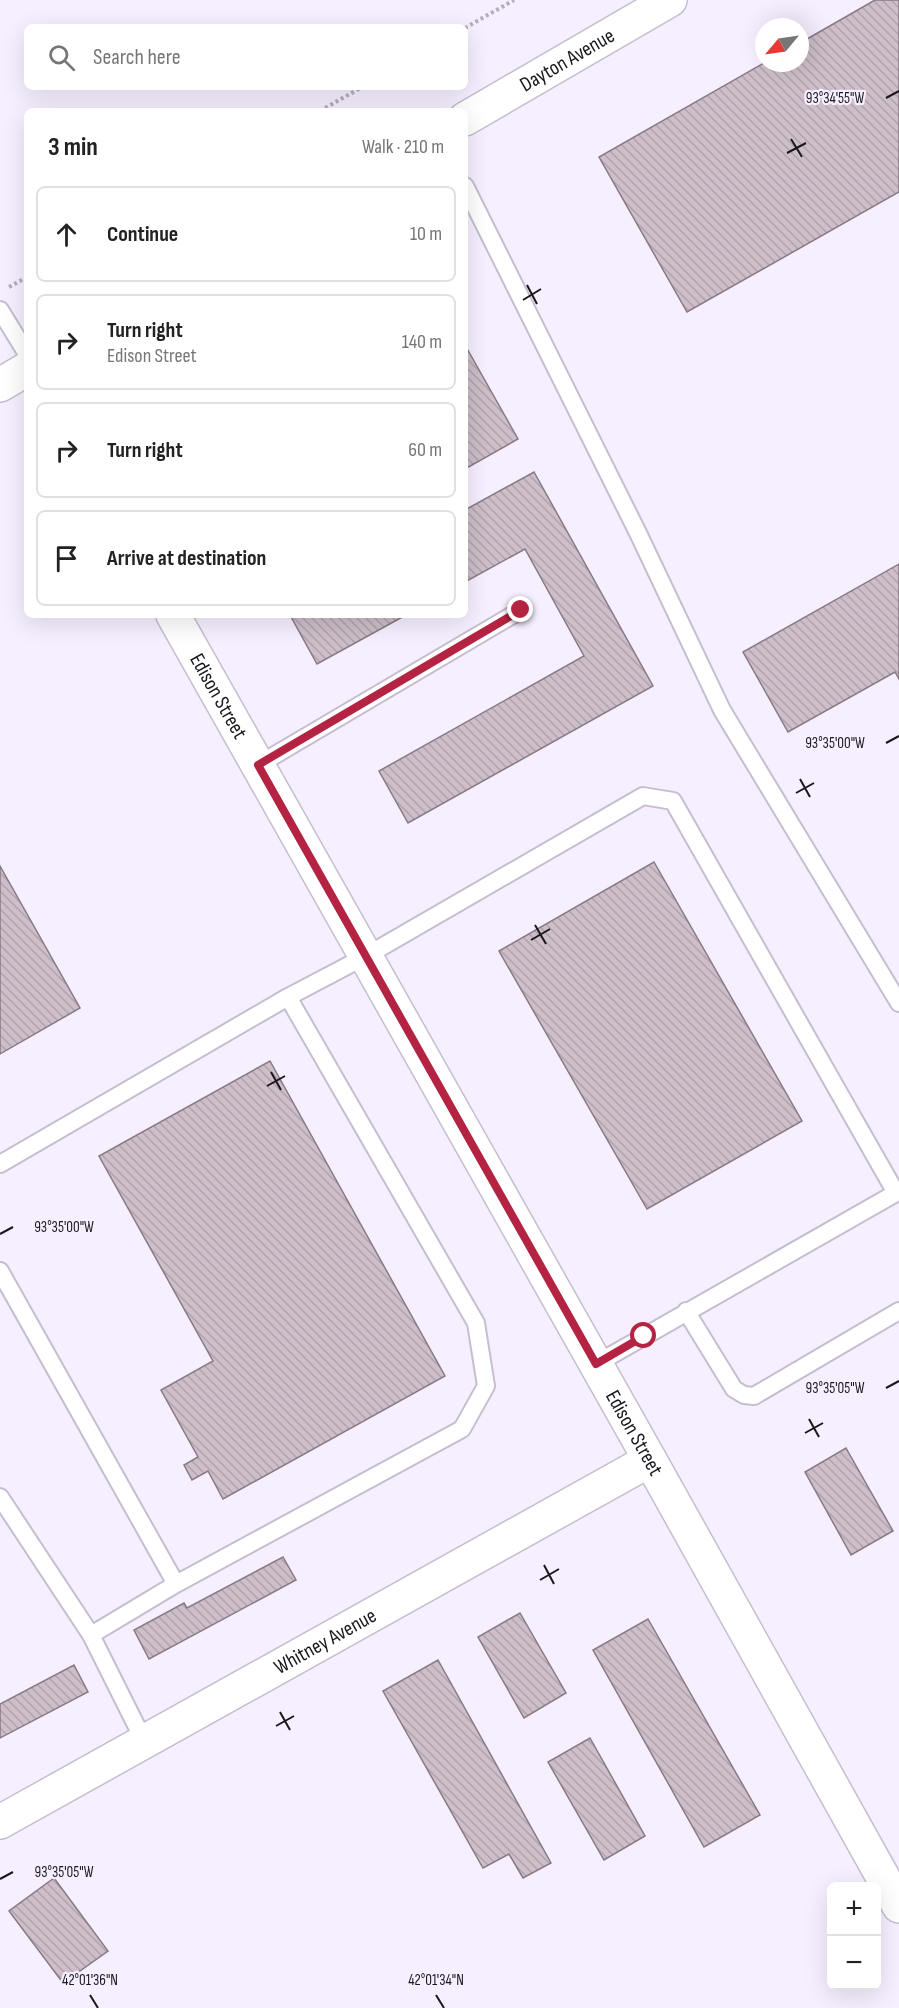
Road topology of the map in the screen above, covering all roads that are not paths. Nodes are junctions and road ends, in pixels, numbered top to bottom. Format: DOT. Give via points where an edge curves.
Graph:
graph roads {
  1 [pos="670,0"];
  2 [pos="468,117"];
  3 [pos="468,192"];
  4 [pos="0,310"];
  5 [pos="24,349"];
  6 [pos="24,371"];
  7 [pos="0,385"];
  8 [pos="521,610"];
  9 [pos="175,618"];
  10 [pos="258,765"];
  11 [pos="366,956"];
  12 [pos="288,998"];
  13 [pos="899,1003"];
  14 [pos="0,1164"];
  15 [pos="898,1196"];
  16 [pos="0,1270"];
  17 [pos="686,1311"];
  18 [pos="899,1311"];
  19 [pos="596,1364"];
  20 [pos="650,1460"];
  21 [pos="0,1497"];
  22 [pos="176,1584"];
  23 [pos="91,1635"];
  24 [pos="144,1742"];
  25 [pos="0,1822"];
  26 [pos="899,1906"];
  1 -- 2 [label="street, Dayton Avenue"];
  3 -- 13 [label="lane" via="722,710"];
  4 -- 5 [label="lane"];
  6 -- 7 [label="street"];
  8 -- 10 [label="lane"];
  9 -- 10 [label="street, Edison Street"];
  10 -- 11 [label="street, Edison Street"];
  11 -- 12 [label="lane"];
  11 -- 15 [label="lane" via="643,796 673,801"];
  11 -- 19 [label="street, Edison Street"];
  12 -- 14 [label="lane"];
  12 -- 22 [label="lane" via="476,1323 486,1386 462,1429"];
  15 -- 17 [label="lane"];
  16 -- 22 [label="lane"];
  17 -- 18 [label="lane" via="734,1389 754,1396"];
  17 -- 19 [label="lane"];
  19 -- 20 [label="street, Edison Street"];
  20 -- 24 [label="street, Whitney Avenue"];
  20 -- 26 [label="street, Edison Street"];
  21 -- 23 [label="lane"];
  22 -- 23 [label="lane"];
  23 -- 24 [label="lane"];
  24 -- 25 [label="street, Whitney Avenue"];
}
